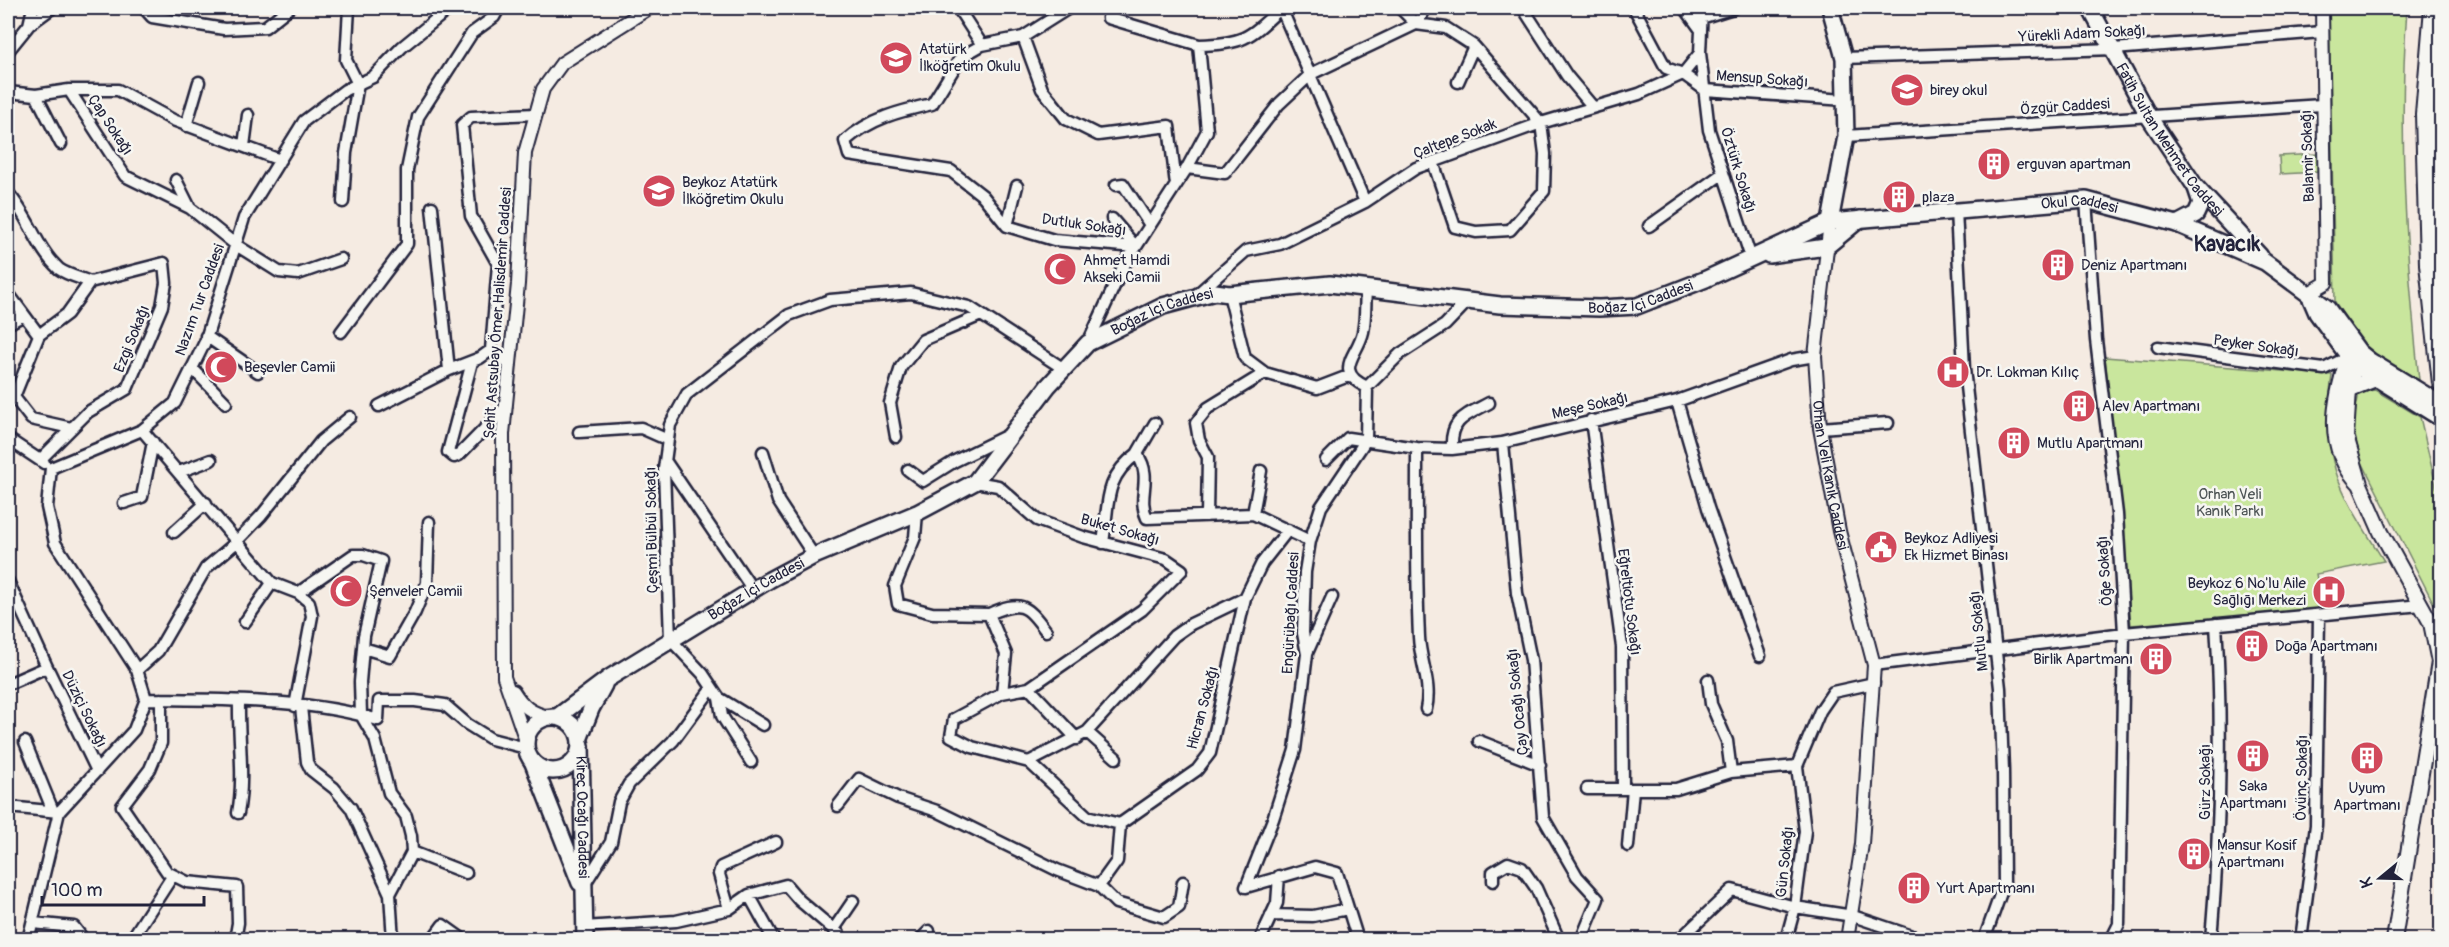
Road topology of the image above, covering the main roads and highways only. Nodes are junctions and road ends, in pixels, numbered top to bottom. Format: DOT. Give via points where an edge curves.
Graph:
graph roads {
  1 [pos="1830,8"];
  2 [pos="2090,8"];
  3 [pos="2434,8"];
  4 [pos="2195,186"];
  5 [pos="1860,219"];
  6 [pos="1830,222"];
  7 [pos="2176,224"];
  8 [pos="1751,258"];
  9 [pos="2265,262"];
  10 [pos="2351,361"];
  11 [pos="2382,379"];
  12 [pos="2442,383"];
  13 [pos="2349,389"];
  14 [pos="2442,405"];
  15 [pos="2442,418"];
  16 [pos="2360,484"];
  17 [pos="609,678"];
  18 [pos="553,717"];
  19 [pos="580,741"];
  20 [pos="533,763"];
  21 [pos="582,887"];
  22 [pos="585,933"];
  23 [pos="2394,939"];
  1 -- 6 [label="main road, Orhan Veli Kanık Caddesi" via="1844,58 1846,136"];
  2 -- 4 [label="main road, Fatih Sultan Mehmet Caddesi" via="2149,117"];
  3 -- 12 [label="highway" via="2425,114 2429,264"];
  4 -- 7 [label="main road" via="2201,203 2196,214"];
  4 -- 9 [label="main road, Fatih Sultan Mehmet Caddesi"];
  5 -- 6 [label="main road, Okul Caddesi"];
  5 -- 7 [label="main road, Okul Caddesi" via="2086,200"];
  5 -- 8 [label="main road" via="1826,247"];
  6 -- 8 [label="main road, Boğaz İçi Caddesi"];
  7 -- 9 [label="main road, Okul Caddesi"];
  8 -- 17 [label="main road, Boğaz İçi Caddesi" via="1637,306 1500,305 1330,284 1215,292 1163,306 1088,343 975,482 917,513 814,556"];
  9 -- 10 [label="main road, Okul Caddesi" via="2309,293 2317,313"];
  10 -- 11 [label="main road, Okul Caddesi"];
  10 -- 13 [label="main road"];
  10 -- 16 [label="main road" via="2335,398 2335,425 2339,456"];
  11 -- 13 [label="main road"];
  11 -- 14 [label="main road"];
  11 -- 15 [label="main road"];
  13 -- 16 [label="main road" via="2346,436"];
  16 -- 23 [label="main road" via="2381,532 2431,623 2439,662"];
  17 -- 18 [label="main road, Boğaz İçi Caddesi"];
  17 -- 19 [label="main road" via="597,696"];
  18 -- 19 [label="main road" via="572,724"];
  18 -- 20 [label="main road" via="532,727 526,744"];
  19 -- 20 [label="main road" via="574,762 558,771"];
  19 -- 21 [label="main road, Kireç Ocağı Caddesi"];
  20 -- 21 [label="main road, Kireç Ocağı Caddesi"];
  21 -- 22 [label="main road, Kireç Ocağı Caddesi"];
}
